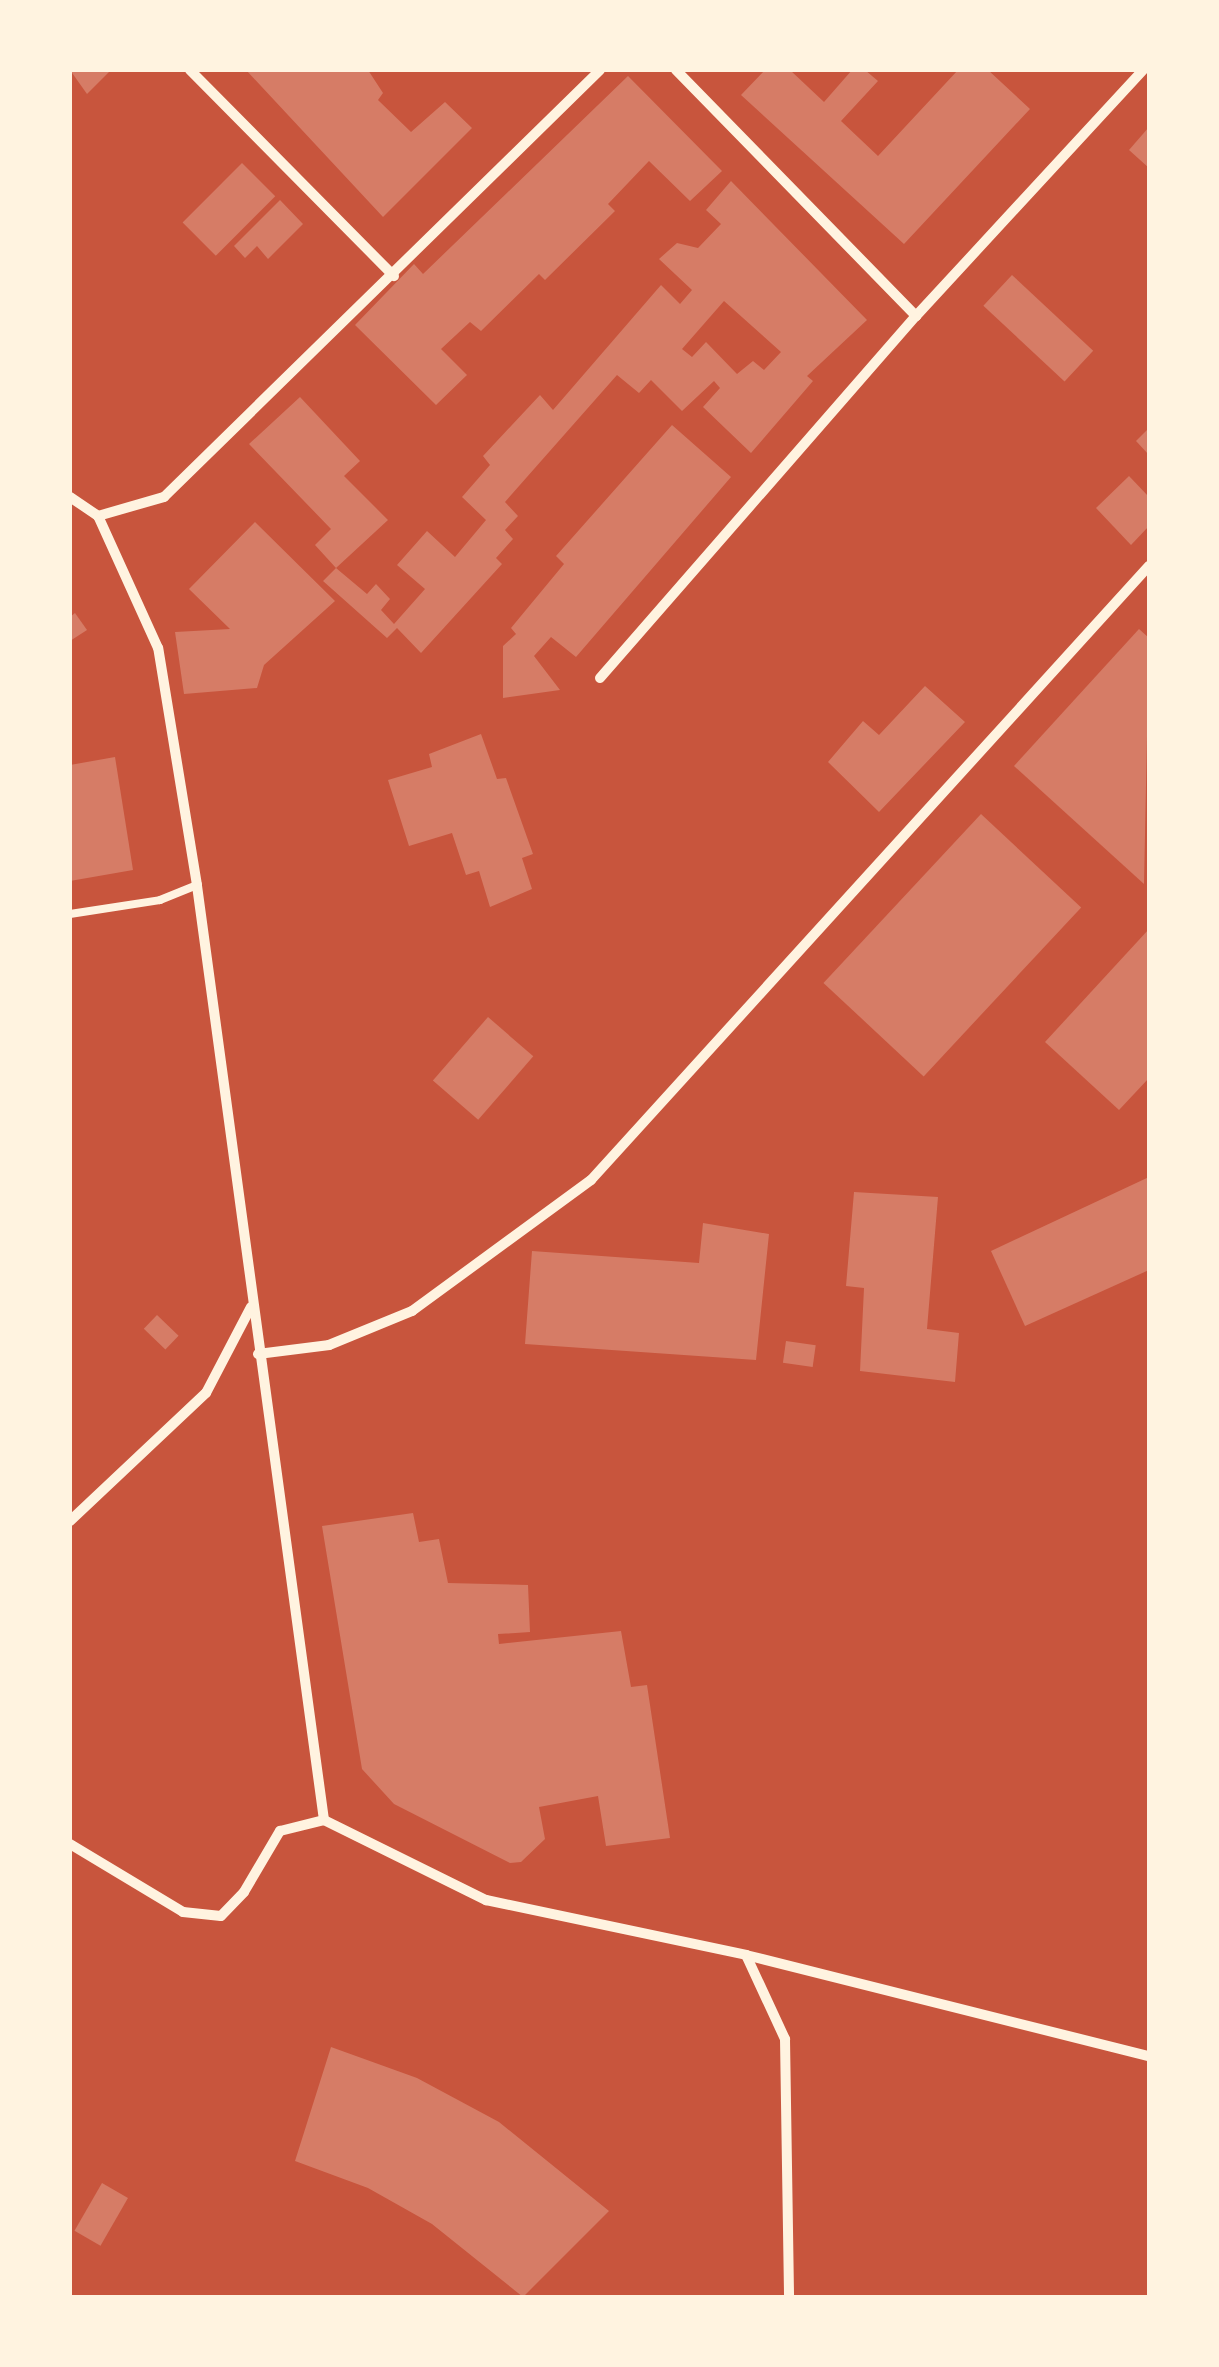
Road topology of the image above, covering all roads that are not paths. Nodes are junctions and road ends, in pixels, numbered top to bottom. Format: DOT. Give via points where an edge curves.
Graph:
graph roads {
  1 [pos="190,70"];
  2 [pos="600,70"];
  3 [pos="676,70"];
  4 [pos="1144,70"];
  5 [pos="394,276"];
  6 [pos="916,316"];
  7 [pos="70,497"];
  8 [pos="98,516"];
  9 [pos="1149,566"];
  10 [pos="600,678"];
  11 [pos="196,886"];
  12 [pos="70,914"];
  13 [pos="251,1306"];
  14 [pos="258,1354"];
  15 [pos="70,1522"];
  16 [pos="324,1820"];
  17 [pos="70,1844"];
  18 [pos="746,1955"];
  19 [pos="1149,2056"];
  20 [pos="789,2297"];
  1 -- 5 [label="street"];
  2 -- 5 [label="street"];
  3 -- 6 [label="street"];
  4 -- 6 [label="street"];
  5 -- 8 [label="street" via="164,497"];
  6 -- 10 [label="street"];
  7 -- 8 [label="street"];
  8 -- 11 [label="street" via="158,648"];
  9 -- 14 [label="street" via="591,1180 412,1311 330,1345"];
  11 -- 12 [label="lane" via="160,900"];
  11 -- 13 [label="street"];
  13 -- 14 [label="street"];
  13 -- 15 [label="street" via="206,1394"];
  14 -- 16 [label="street"];
  16 -- 17 [label="street" via="280,1831 244,1892 221,1916 183,1912"];
  16 -- 18 [label="street" via="486,1900"];
  18 -- 19 [label="street"];
  18 -- 20 [label="street" via="785,2038"];
}
